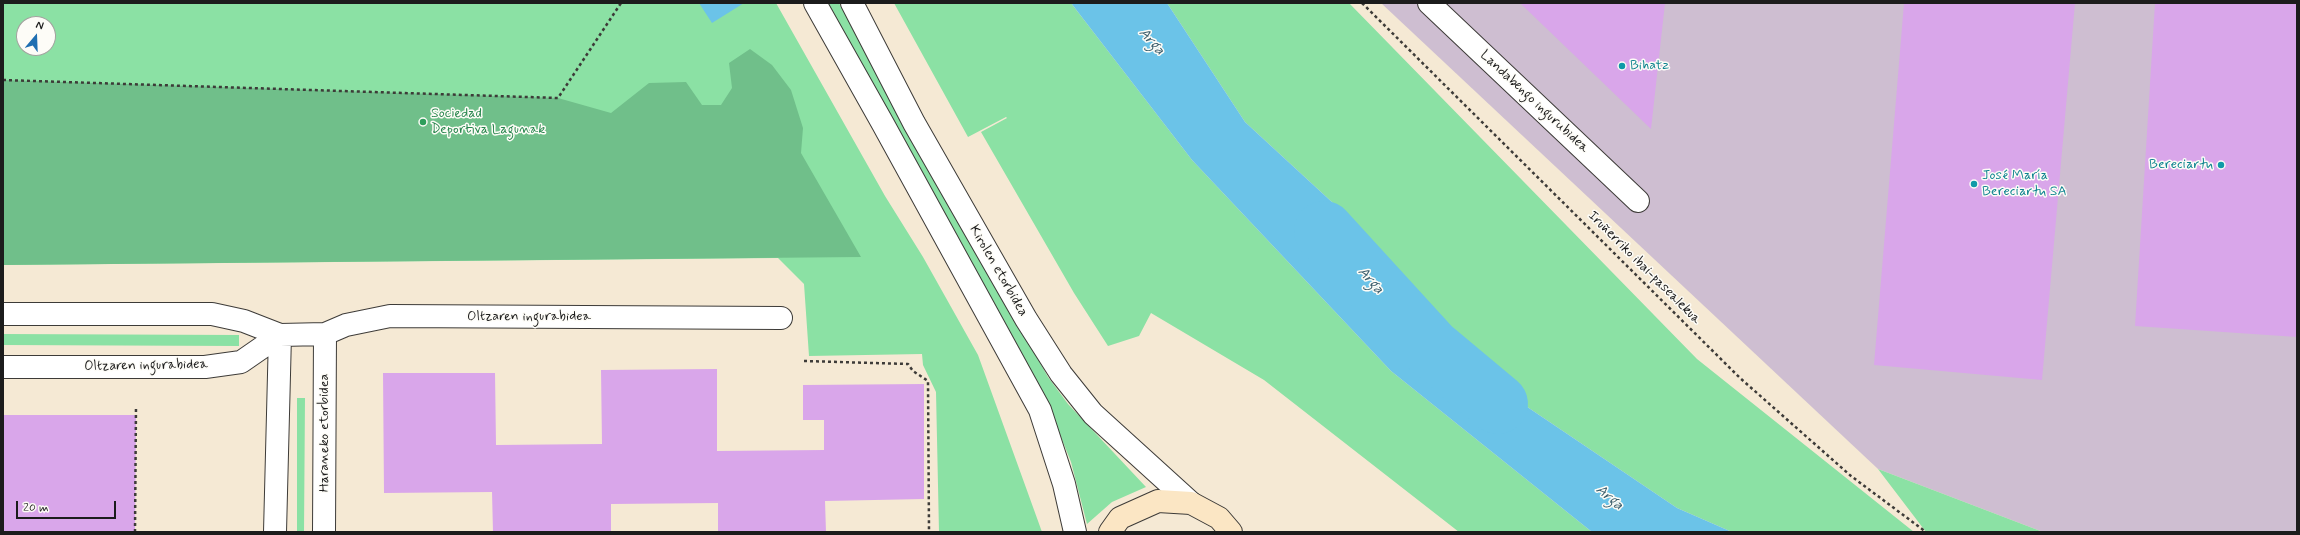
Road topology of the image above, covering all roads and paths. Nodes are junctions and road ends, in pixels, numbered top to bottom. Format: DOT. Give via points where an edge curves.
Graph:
graph roads {
  1 [pos="621,3"];
  2 [pos="815,3"];
  3 [pos="852,3"];
  4 [pos="1362,3"];
  5 [pos="1429,3"];
  6 [pos="3,80"];
  7 [pos="1638,201"];
  8 [pos="3,314"];
  9 [pos="781,318"];
  10 [pos="325,334"];
  11 [pos="280,335"];
  12 [pos="804,361"];
  13 [pos="3,367"];
  14 [pos="136,406"];
  15 [pos="1191,504"];
  16 [pos="135,532"];
  17 [pos="275,532"];
  18 [pos="324,532"];
  19 [pos="929,532"];
  20 [pos="1075,532"];
  21 [pos="1110,532"];
  22 [pos="1231,532"];
  23 [pos="1926,532"];
  1 -- 6 [label="path" via="558,98"];
  2 -- 20 [label="street, Kirolen etorbidea" via="1040,410 1064,484"];
  3 -- 15 [label="street, Kirolen etorbidea" via="914,123 1026,319 1061,374 1093,414"];
  4 -- 23 [label="path, Iruñerriko ibai-pasealekua" via="1740,378 1851,476"];
  5 -- 7 [label="street, Landabengo ingurubidea"];
  8 -- 11 [label="street, Oltzaren ingurabidea" via="212,314 244,321"];
  9 -- 10 [label="street, Oltzaren ingurabidea" via="390,316 346,325"];
  10 -- 11 [label="street, Oltzaren ingurabidea"];
  10 -- 18 [label="street, Haraneko etorbidea"];
  11 -- 13 [label="street, Oltzaren ingurabidea" via="241,362 205,367"];
  11 -- 17 [label="street"];
  12 -- 19 [label="path" via="908,364 913,371 928,381"];
  14 -- 16 [label="path"];
  15 -- 21 [label="main road" via="1158,501 1120,518"];
  15 -- 22 [label="main road" via="1219,518"];
}
